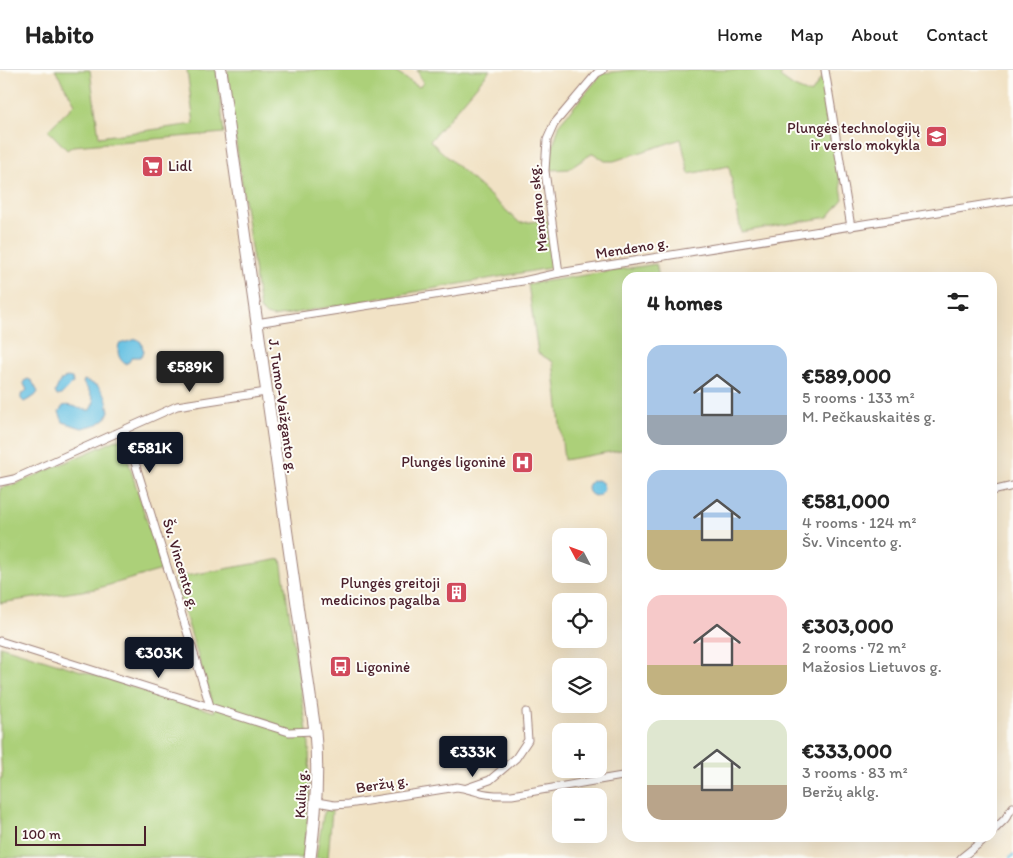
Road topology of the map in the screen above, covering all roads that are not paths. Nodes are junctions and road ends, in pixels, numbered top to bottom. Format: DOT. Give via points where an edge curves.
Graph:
graph roads {
  1 [pos="221,70"];
  2 [pos="225,70"];
  3 [pos="603,70"];
  4 [pos="825,70"];
  5 [pos="223,84"];
  6 [pos="1013,200"];
  7 [pos="851,227"];
  8 [pos="559,273"];
  9 [pos="256,323"];
  10 [pos="266,392"];
  11 [pos="126,430"];
  12 [pos="0,482"];
  13 [pos="1013,486"];
  14 [pos="997,490"];
  15 [pos="0,641"];
  16 [pos="210,706"];
  17 [pos="526,712"];
  18 [pos="315,731"];
  19 [pos="622,776"];
  20 [pos="467,788"];
  21 [pos="317,802"];
  22 [pos="1013,807"];
  23 [pos="997,827"];
  24 [pos="981,842"];
  25 [pos="310,858"];
  26 [pos="961,858"];
  1 -- 5 [label="main road, J. Tumo-Vaižganto g."];
  2 -- 5 [label="main road, J. Tumo-Vaižganto g."];
  3 -- 8 [label="street, Mendeno skg." via="554,124 547,140 545,171"];
  4 -- 7 [label="street"];
  5 -- 9 [label="main road, J. Tumo-Vaižganto g."];
  6 -- 7 [label="street, Mendeno g."];
  7 -- 8 [label="street, Mendeno g."];
  8 -- 9 [label="street, Mendeno g."];
  9 -- 10 [label="main road, J. Tumo-Vaižganto g."];
  10 -- 11 [label="street" via="177,406"];
  10 -- 18 [label="main road, J. Tumo-Vaižganto g."];
  11 -- 12 [label="street" via="14,479"];
  11 -- 16 [label="street, Šv. Vincento g."];
  13 -- 14 [label="street"];
  15 -- 16 [label="street"];
  16 -- 18 [label="street" via="289,732"];
  17 -- 20 [label="street" via="528,740 516,758 490,780"];
  18 -- 21 [label="main road, Kulių g."];
  19 -- 20 [label="street, Beržų g." via="512,795 495,796"];
  20 -- 21 [label="street, Beržų g." via="418,792 348,804"];
  21 -- 25 [label="main road, Kulių g."];
  22 -- 23 [label="street"];
  24 -- 26 [label="street"];
}
